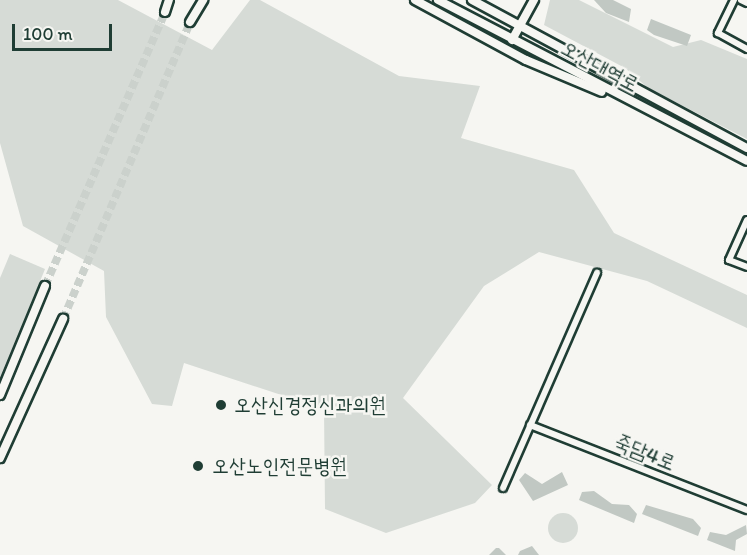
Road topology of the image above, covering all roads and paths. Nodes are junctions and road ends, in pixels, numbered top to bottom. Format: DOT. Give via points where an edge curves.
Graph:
graph roads {
  1 [pos="169,0"];
  2 [pos="202,0"];
  3 [pos="415,0"];
  4 [pos="438,0"];
  5 [pos="472,0"];
  6 [pos="483,0"];
  7 [pos="534,0"];
  8 [pos="734,0"];
  9 [pos="741,0"];
  10 [pos="747,3"];
  11 [pos="165,12"];
  12 [pos="503,16"];
  13 [pos="190,22"];
  14 [pos="520,26"];
  15 [pos="512,40"];
  16 [pos="747,49"];
  17 [pos="642,108"];
  18 [pos="747,148"];
  19 [pos="747,161"];
  20 [pos="747,220"];
  21 [pos="747,267"];
  22 [pos="597,273"];
  23 [pos="45,285"];
  24 [pos="63,319"];
  25 [pos="0,395"];
  26 [pos="530,425"];
  27 [pos="0,458"];
  28 [pos="503,488"];
  29 [pos="747,510"];
  1 -- 11 [label="main road"];
  2 -- 13 [label="main road"];
  3 -- 17 [label="main road" via="526,60"];
  4 -- 15 [label="main road, 오산대역로"];
  5 -- 12 [label="main road, 오산대역로"];
  6 -- 12 [label="main road"];
  7 -- 14 [label="street"];
  8 -- 16 [label="street" via="718,33"];
  9 -- 10 [label="street"];
  12 -- 14 [label="main road, 오산대역로"];
  14 -- 15 [label="street"];
  14 -- 18 [label="main road, 오산대역로"];
  15 -- 17 [label="main road, 오산대역로"];
  17 -- 19 [label="main road, 오산대역로"];
  20 -- 21 [label="street" via="729,260"];
  22 -- 26 [label="street"];
  23 -- 25 [label="main road"];
  24 -- 27 [label="main road"];
  26 -- 28 [label="street"];
  26 -- 29 [label="street, 죽담4로"];
}
